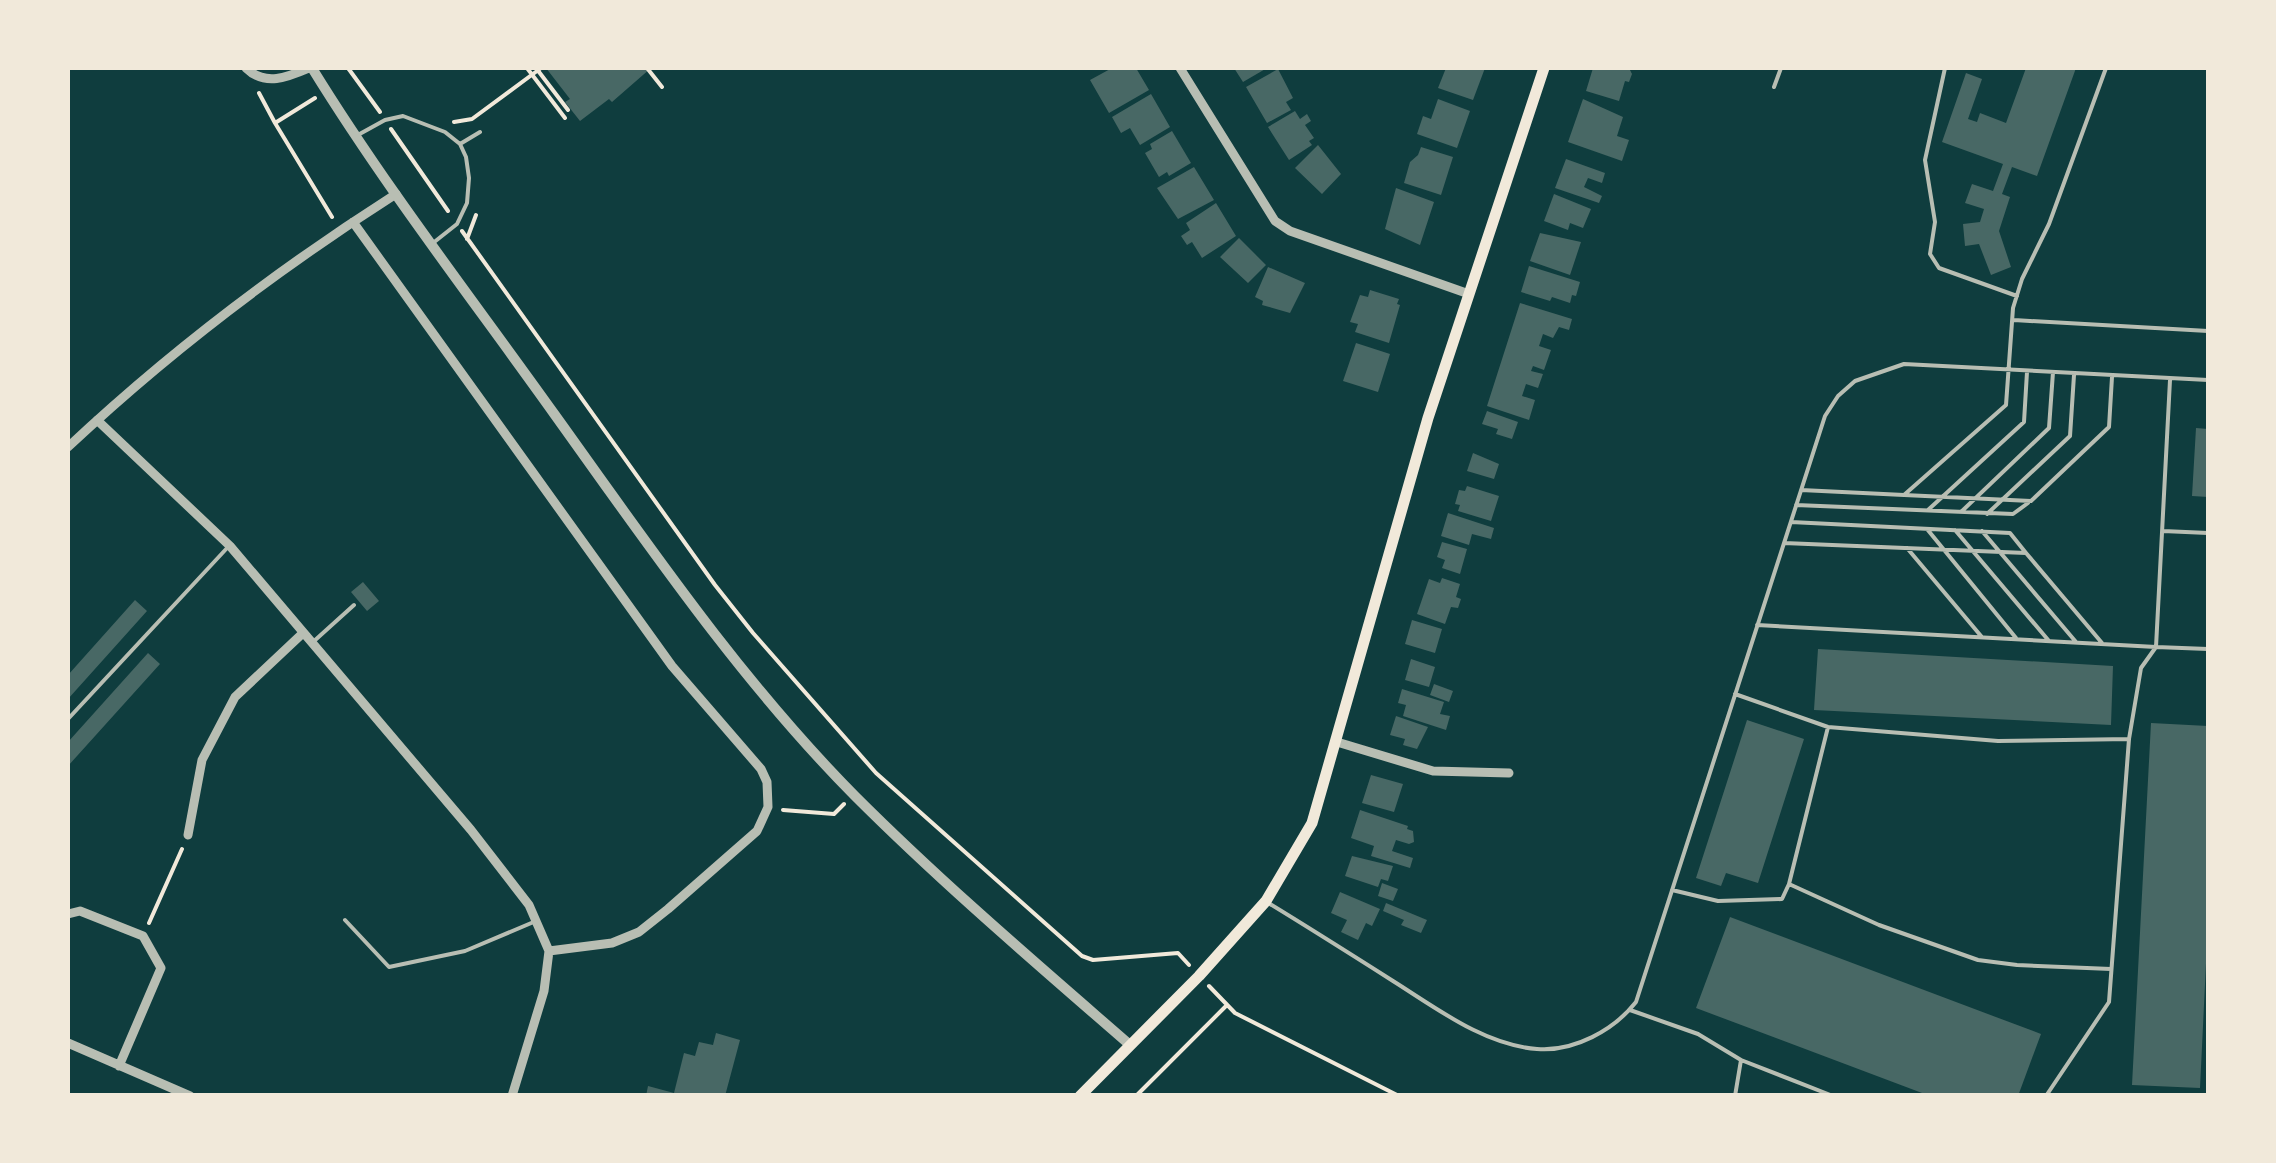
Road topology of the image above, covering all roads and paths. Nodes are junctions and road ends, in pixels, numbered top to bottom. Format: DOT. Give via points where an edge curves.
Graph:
graph roads {
  1 [pos="246,68"];
  2 [pos="310,68"];
  3 [pos="348,68"];
  4 [pos="527,68"];
  5 [pos="647,68"];
  6 [pos="1180,68"];
  7 [pos="1544,68"];
  8 [pos="1780,68"];
  9 [pos="1945,68"];
  10 [pos="2106,68"];
  11 [pos="537,70"];
  12 [pos="352,74"];
  13 [pos="262,78"];
  14 [pos="1774,86"];
  15 [pos="662,87"];
  16 [pos="326,91"];
  17 [pos="388,106"];
  18 [pos="376,107"];
  19 [pos="568,110"];
  20 [pos="565,118"];
  21 [pos="385,120"];
  22 [pos="444,120"];
  23 [pos="275,123"];
  24 [pos="480,132"];
  25 [pos="356,136"];
  26 [pos="460,144"];
  27 [pos="396,194"];
  28 [pos="353,222"];
  29 [pos="457,224"];
  30 [pos="341,231"];
  31 [pos="432,244"];
  32 [pos="1468,294"];
  33 [pos="2017,296"];
  34 [pos="2012,320"];
  35 [pos="2208,332"];
  36 [pos="2008,370"];
  37 [pos="2027,370"];
  38 [pos="2053,372"];
  39 [pos="2074,373"];
  40 [pos="2112,375"];
  41 [pos="2170,378"];
  42 [pos="2208,380"];
  43 [pos="97,420"];
  44 [pos="68,447"];
  45 [pos="1801,490"];
  46 [pos="1904,495"];
  47 [pos="1944,497"];
  48 [pos="1976,498"];
  49 [pos="2001,500"];
  50 [pos="2031,501"];
  51 [pos="1796,505"];
  52 [pos="1928,510"];
  53 [pos="1961,512"];
  54 [pos="1987,514"];
  55 [pos="1790,522"];
  56 [pos="1928,529"];
  57 [pos="1955,530"];
  58 [pos="1982,531"];
  59 [pos="2163,531"];
  60 [pos="2208,534"];
  61 [pos="1784,543"];
  62 [pos="230,546"];
  63 [pos="1907,548"];
  64 [pos="1943,550"];
  65 [pos="1970,551"];
  66 [pos="1996,552"];
  67 [pos="2026,553"];
  68 [pos="354,606"];
  69 [pos="1757,625"];
  70 [pos="304,632"];
  71 [pos="1982,638"];
  72 [pos="2016,640"];
  73 [pos="2050,641"];
  74 [pos="312,643"];
  75 [pos="2076,643"];
  76 [pos="2103,644"];
  77 [pos="2156,647"];
  78 [pos="2208,649"];
  79 [pos="1735,694"];
  80 [pos="68,719"];
  81 [pos="1828,727"];
  82 [pos="2129,740"];
  83 [pos="1337,742"];
  84 [pos="876,773"];
  85 [pos="1509,774"];
  86 [pos="854,795"];
  87 [pos="768,806"];
  88 [pos="188,835"];
  89 [pos="1789,884"];
  90 [pos="1672,890"];
  91 [pos="1266,901"];
  92 [pos="68,914"];
  93 [pos="345,920"];
  94 [pos="536,921"];
  95 [pos="143,936"];
  96 [pos="549,951"];
  97 [pos="2111,970"];
  98 [pos="1199,976"];
  99 [pos="1226,1004"];
  100 [pos="1630,1010"];
  101 [pos="68,1043"];
  102 [pos="1130,1045"];
  103 [pos="1742,1060"];
  104 [pos="119,1066"];
  105 [pos="190,1096"];
  106 [pos="512,1096"];
  107 [pos="1080,1096"];
  108 [pos="1136,1096"];
  109 [pos="1399,1096"];
  110 [pos="1734,1096"];
  111 [pos="1834,1096"];
  112 [pos="2046,1096"];
  1 -- 13 [label="street"];
  2 -- 13 [label="street" via="283,80"];
  2 -- 16 [label="street"];
  3 -- 12 [label="path"];
  4 -- 11 [label="path"];
  5 -- 15 [label="path"];
  6 -- 32 [label="street" via="1275,221"];
  7 -- 32 [label="main road"];
  8 -- 14 [label="lane"];
  9 -- 33 [label="lane" via="1925,160 1935,222 1932,260"];
  10 -- 33 [label="lane"];
  11 -- 19 [label="path"];
  11 -- 20 [label="path"];
  11 -- 22 [label="path" via="472,120"];
  12 -- 16 [label="path"];
  12 -- 18 [label="path"];
  13 -- 23 [label="path" via="258,91"];
  16 -- 23 [label="path"];
  16 -- 25 [label="street"];
  17 -- 18 [label="path"];
  18 -- 21 [label="path"];
  21 -- 25 [label="lane"];
  21 -- 26 [label="lane" via="403,116"];
  21 -- 29 [label="path"];
  23 -- 30 [label="path"];
  24 -- 26 [label="lane"];
  25 -- 27 [label="street"];
  26 -- 29 [label="lane" via="468,178 467,204"];
  27 -- 28 [label="street"];
  27 -- 31 [label="street"];
  28 -- 30 [label="street"];
  28 -- 87 [label="street" via="672,666 760,769"];
  29 -- 31 [label="lane"];
  29 -- 84 [label="path" via="715,585"];
  30 -- 43 [label="street" via="202,332"];
  31 -- 86 [label="street" via="697,612"];
  32 -- 83 [label="main road"];
  33 -- 34 [label="lane"];
  34 -- 35 [label="lane"];
  34 -- 36 [label="lane"];
  36 -- 37 [label="lane"];
  36 -- 45 [label="lane" via="1904,364 1855,381 1825,416"];
  36 -- 46 [label="lane" via="2006,405"];
  37 -- 38 [label="lane"];
  37 -- 47 [label="lane" via="2024,422"];
  38 -- 39 [label="lane"];
  38 -- 48 [label="lane" via="2050,428"];
  39 -- 40 [label="lane"];
  39 -- 49 [label="lane" via="2070,436"];
  40 -- 41 [label="lane"];
  40 -- 50 [label="lane" via="2109,427"];
  41 -- 42 [label="lane"];
  41 -- 59 [label="lane"];
  43 -- 44 [label="street"];
  43 -- 62 [label="street"];
  45 -- 46 [label="lane"];
  45 -- 51 [label="lane"];
  46 -- 47 [label="lane"];
  47 -- 48 [label="lane"];
  47 -- 52 [label="lane"];
  48 -- 49 [label="lane"];
  48 -- 53 [label="lane"];
  49 -- 50 [label="lane"];
  49 -- 54 [label="lane"];
  50 -- 54 [label="lane" via="2013,514"];
  51 -- 52 [label="lane"];
  51 -- 55 [label="lane"];
  52 -- 53 [label="lane"];
  53 -- 54 [label="lane"];
  55 -- 56 [label="lane"];
  55 -- 61 [label="lane"];
  56 -- 57 [label="lane"];
  56 -- 64 [label="lane"];
  57 -- 58 [label="lane"];
  57 -- 65 [label="lane"];
  58 -- 66 [label="lane"];
  58 -- 67 [label="lane" via="2010,532"];
  59 -- 60 [label="lane"];
  59 -- 77 [label="lane"];
  61 -- 63 [label="lane"];
  61 -- 69 [label="lane"];
  62 -- 70 [label="street"];
  62 -- 80 [label="lane"];
  63 -- 64 [label="lane"];
  63 -- 71 [label="lane"];
  64 -- 65 [label="lane"];
  64 -- 72 [label="lane"];
  65 -- 66 [label="lane"];
  65 -- 73 [label="lane"];
  66 -- 67 [label="lane"];
  66 -- 75 [label="lane"];
  67 -- 76 [label="lane"];
  68 -- 74 [label="lane"];
  69 -- 71 [label="lane"];
  69 -- 79 [label="lane"];
  70 -- 74 [label="street"];
  70 -- 88 [label="street" via="235,697 202,760"];
  71 -- 72 [label="lane"];
  72 -- 73 [label="lane"];
  73 -- 75 [label="lane"];
  74 -- 94 [label="street" via="471,830"];
  75 -- 76 [label="lane"];
  76 -- 77 [label="lane"];
  77 -- 78 [label="lane"];
  77 -- 82 [label="lane" via="2141,668"];
  79 -- 81 [label="lane"];
  79 -- 90 [label="lane"];
  81 -- 82 [label="lane" via="1998,741"];
  81 -- 89 [label="lane"];
  82 -- 97 [label="lane"];
  83 -- 85 [label="street" via="1433,772"];
  83 -- 91 [label="main road" via="1312,823"];
  84 -- 86 [label="path"];
  84 -- 98 [label="path" via="1082,956 1178,954"];
  86 -- 87 [label="path" via="834,814"];
  86 -- 102 [label="street"];
  87 -- 96 [label="street" via="757,830 639,932"];
  88 -- 95 [label="path"];
  89 -- 90 [label="lane" via="1782,898 1718,901"];
  89 -- 97 [label="lane" via="1978,960"];
  90 -- 100 [label="lane"];
  91 -- 98 [label="main road"];
  91 -- 100 [label="lane" via="1489,1036 1539,1050 1586,1041"];
  92 -- 95 [label="street" via="80,911"];
  93 -- 94 [label="lane" via="389,967 465,951"];
  94 -- 96 [label="street"];
  95 -- 104 [label="street" via="161,968"];
  96 -- 106 [label="street" via="544,991"];
  97 -- 112 [label="lane" via="2109,1002"];
  98 -- 99 [label="path"];
  98 -- 102 [label="main road"];
  99 -- 108 [label="path"];
  99 -- 109 [label="path"];
  100 -- 103 [label="lane" via="1698,1034"];
  101 -- 104 [label="street"];
  102 -- 107 [label="main road"];
  103 -- 110 [label="lane"];
  103 -- 111 [label="lane"];
  104 -- 105 [label="street"];
}
